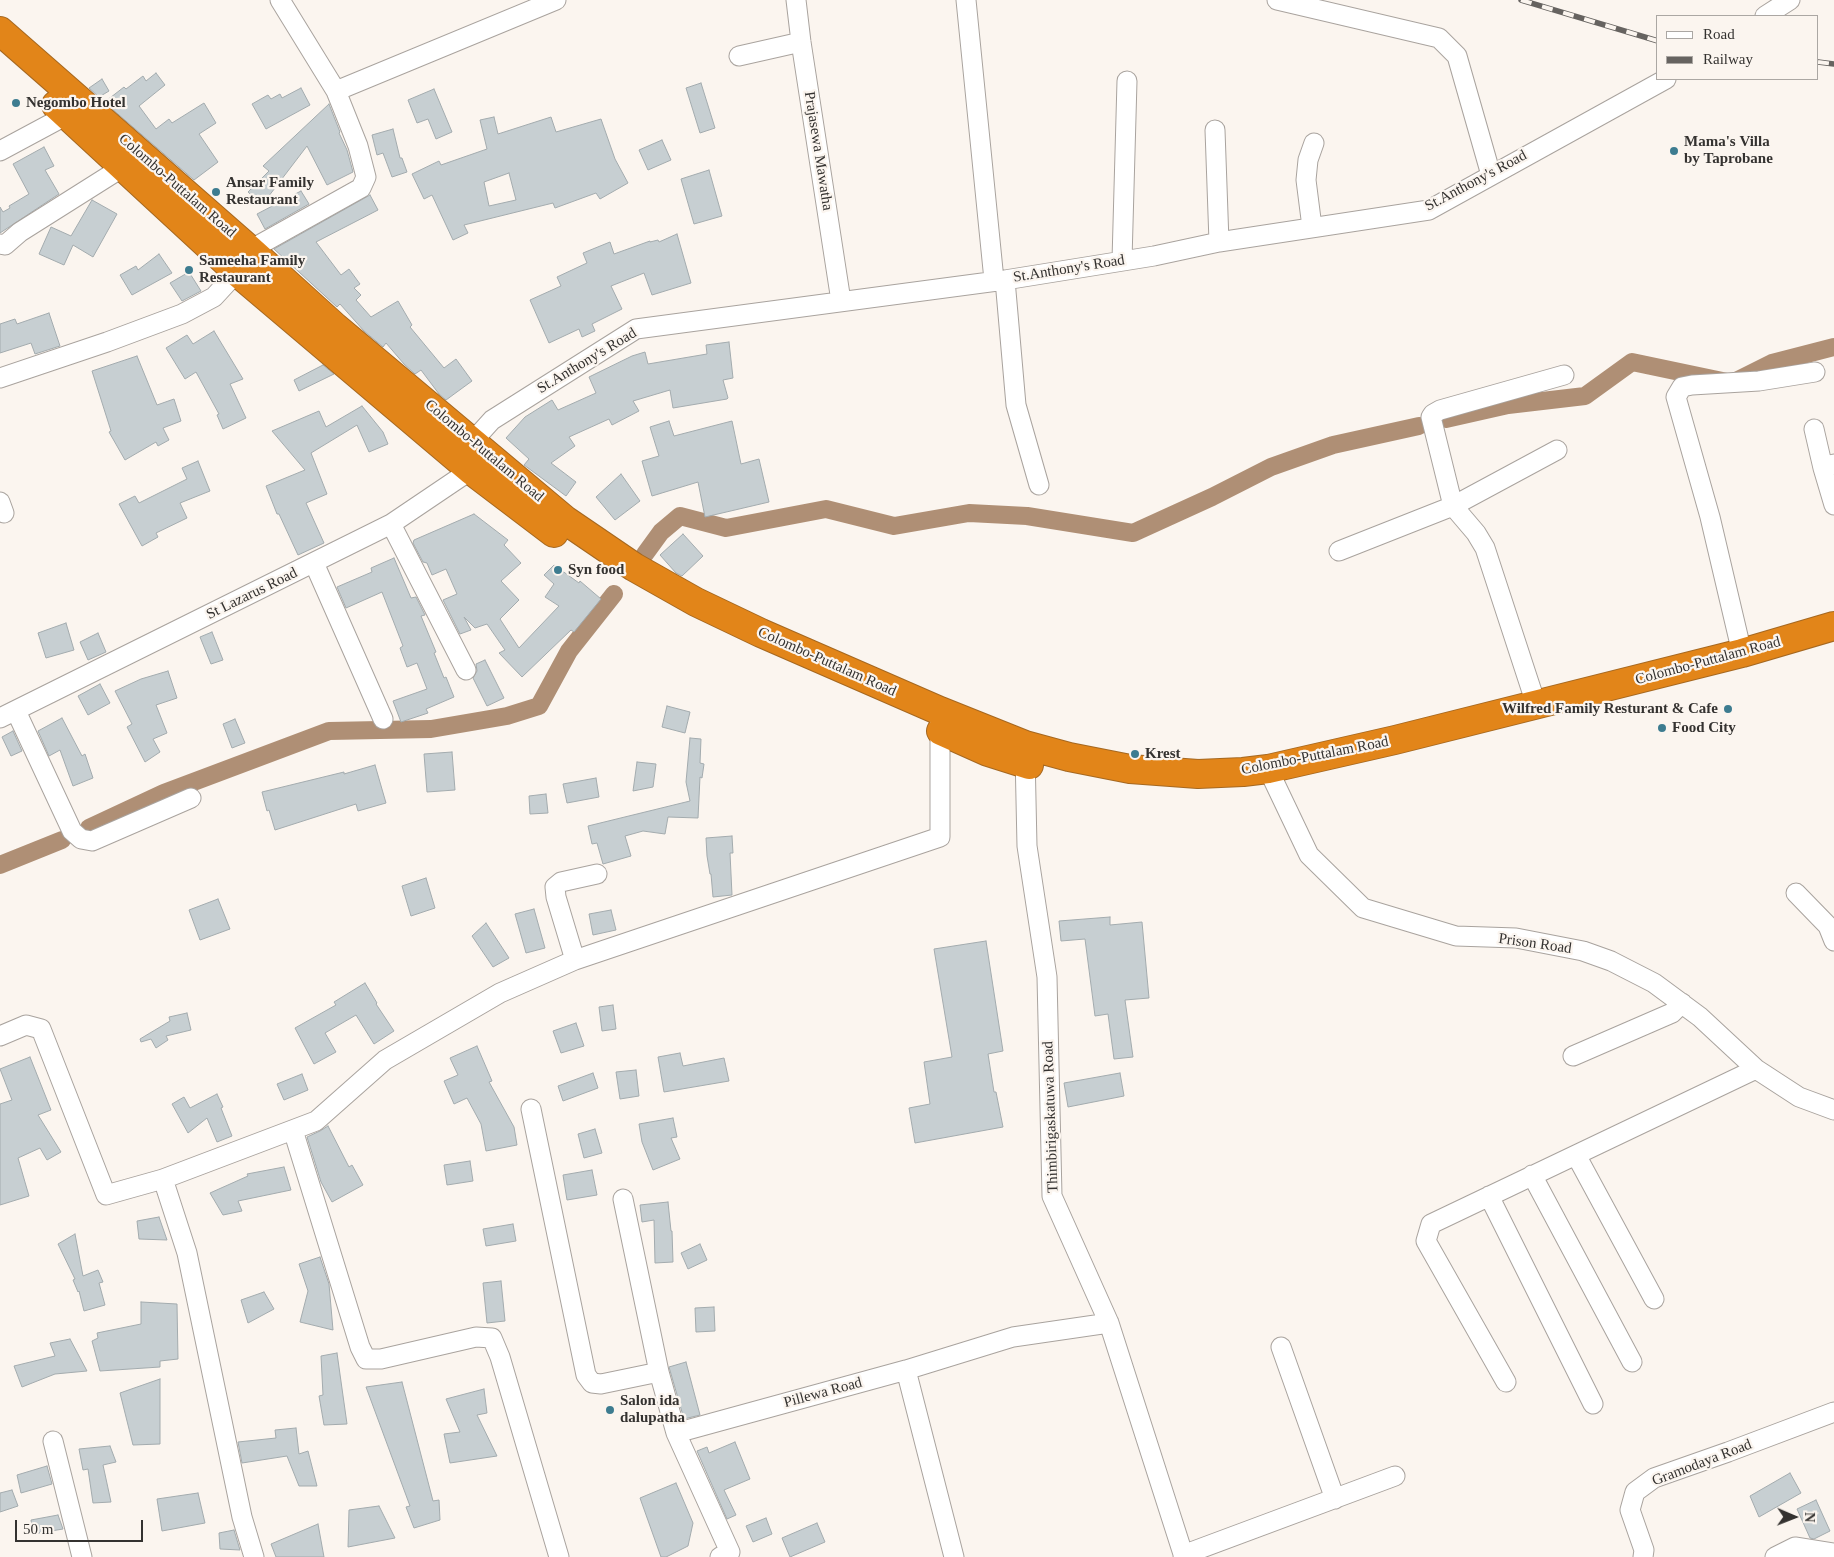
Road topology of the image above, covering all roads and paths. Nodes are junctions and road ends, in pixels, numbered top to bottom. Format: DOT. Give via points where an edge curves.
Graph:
graph roads {
  1 [pos="280,0"];
  2 [pos="556,0"];
  3 [pos="796,0"];
  4 [pos="966,0"];
  5 [pos="1277,0"];
  6 [pos="1784,1"];
  7 [pos="1766,15"];
  8 [pos="0,31"];
  9 [pos="801,42"];
  10 [pos="739,56"];
  11 [pos="0,57"];
  12 [pos="1664,80"];
  13 [pos="1127,81"];
  14 [pos="336,91"];
  15 [pos="75,109"];
  16 [pos="1215,130"];
  17 [pos="1314,143"];
  18 [pos="0,151"];
  19 [pos="123,167"];
  20 [pos="1491,175"];
  21 [pos="1312,227"];
  22 [pos="1219,242"];
  23 [pos="0,244"];
  24 [pos="1122,260"];
  25 [pos="244,261"];
  26 [pos="999,280"];
  27 [pos="841,302"];
  28 [pos="1815,372"];
  29 [pos="1564,375"];
  30 [pos="0,378"];
  31 [pos="1814,429"];
  32 [pos="473,442"];
  33 [pos="1557,450"];
  34 [pos="1828,466"];
  35 [pos="471,470"];
  36 [pos="1039,485"];
  37 [pos="1834,505"];
  38 [pos="1453,506"];
  39 [pos="391,524"];
  40 [pos="1339,551"];
  41 [pos="314,563"];
  42 [pos="1834,626"];
  43 [pos="1834,639"];
  44 [pos="1742,654"];
  45 [pos="466,670"];
  46 [pos="1536,704"];
  47 [pos="8,714"];
  48 [pos="383,719"];
  49 [pos="940,721"];
  50 [pos="1025,755"];
  51 [pos="1271,777"];
  52 [pos="192,798"];
  53 [pos="596,874"];
  54 [pos="1796,893"];
  55 [pos="1834,941"];
  56 [pos="574,960"];
  57 [pos="1682,1003"];
  58 [pos="0,1036"];
  59 [pos="1573,1056"];
  60 [pos="1756,1069"];
  61 [pos="531,1109"];
  62 [pos="1834,1110"];
  63 [pos="293,1130"];
  64 [pos="1576,1155"];
  65 [pos="1532,1176"];
  66 [pos="163,1179"];
  67 [pos="1489,1196"];
  68 [pos="624,1199"];
  69 [pos="1654,1299"];
  70 [pos="1109,1323"];
  71 [pos="1281,1347"];
  72 [pos="1632,1362"];
  73 [pos="906,1370"];
  74 [pos="659,1372"];
  75 [pos="1506,1382"];
  76 [pos="1593,1404"];
  77 [pos="1834,1412"];
  78 [pos="676,1433"];
  79 [pos="53,1441"];
  80 [pos="1395,1476"];
  81 [pos="1335,1499"];
  82 [pos="1834,1553"];
  83 [pos="1647,1555"];
  84 [pos="1184,1556"];
  85 [pos="82,1557"];
  86 [pos="254,1557"];
  87 [pos="559,1557"];
  88 [pos="720,1557"];
  89 [pos="954,1557"];
  90 [pos="1775,1557"];
  1 -- 14 [label="street"];
  2 -- 14 [label="street"];
  3 -- 9 [label="street, Prajasewa Mawatha"];
  4 -- 26 [label="street"];
  5 -- 20 [label="street" via="1439,38 1457,56"];
  6 -- 7 [label="street"];
  8 -- 15 [label="highway, Colombo-Puttalam Road"];
  9 -- 10 [label="street"];
  9 -- 27 [label="street, Prajasewa Mawatha"];
  11 -- 15 [label="highway, Colombo-Puttalam Road"];
  12 -- 20 [label="street, St.Anthony's Road"];
  13 -- 24 [label="street"];
  14 -- 25 [label="street" via="366,177 360,188"];
  15 -- 18 [label="street"];
  15 -- 19 [label="highway, Colombo-Puttalam Road"];
  15 -- 25 [label="highway, Colombo-Puttalam Road"];
  16 -- 22 [label="street"];
  17 -- 21 [label="street" via="1306,180"];
  19 -- 23 [label="street" via="20,232 5,245"];
  19 -- 25 [label="highway, Colombo-Puttalam Road"];
  20 -- 21 [label="street, St.Anthony's Road" via="1428,210"];
  21 -- 22 [label="street, St.Anthony's Road"];
  22 -- 24 [label="street, St.Anthony's Road"];
  24 -- 26 [label="street, St.Anthony's Road"];
  25 -- 30 [label="street" via="214,297 182,314"];
  25 -- 32 [label="highway, Colombo-Puttalam Road" via="335,327"];
  25 -- 35 [label="highway, Colombo-Puttalam Road"];
  26 -- 27 [label="street, St.Anthony's Road"];
  26 -- 36 [label="street" via="1016,405"];
  27 -- 32 [label="street, St.Anthony's Road" via="636,329 492,420"];
  28 -- 44 [label="street" via="1759,381 1692,385 1682,387 1676,397 1710,518"];
  29 -- 38 [label="street" via="1433,414 1431,417"];
  31 -- 34 [label="street"];
  32 -- 35 [label="street"];
  32 -- 49 [label="highway, Colombo-Puttalam Road" via="565,520 662,584"];
  33 -- 38 [label="street"];
  34 -- 37 [label="street"];
  35 -- 39 [label="street, St Lazarus Road"];
  35 -- 49 [label="highway, Colombo-Puttalam Road" via="614,574 688,617 781,661"];
  38 -- 40 [label="street"];
  38 -- 46 [label="street" via="1485,548"];
  39 -- 41 [label="street, St Lazarus Road"];
  39 -- 45 [label="street"];
  41 -- 47 [label="street, St Lazarus Road"];
  41 -- 48 [label="street"];
  42 -- 44 [label="highway, Colombo-Puttalam Road"];
  43 -- 51 [label="highway, Colombo-Puttalam Road" via="1323,775"];
  44 -- 46 [label="highway, Colombo-Puttalam Road"];
  46 -- 51 [label="highway, Colombo-Puttalam Road" via="1395,740"];
  47 -- 52 [label="street" via="72,831 81,839 92,841"];
  49 -- 50 [label="highway, Colombo-Puttalam Road"];
  49 -- 56 [label="street" via="940,837"];
  50 -- 51 [label="highway, Colombo-Puttalam Road" via="1069,757 1130,769 1198,774 1243,772"];
  50 -- 70 [label="street, Thimbirigaskatuwa Road" via="1027,846 1047,977 1052,1196"];
  51 -- 57 [label="street, Prison Road" via="1309,856 1363,908 1456,936 1516,938 1583,951 1612,961 1654,983"];
  53 -- 56 [label="street" via="561,882 555,888"];
  54 -- 55 [label="street" via="1828,926"];
  56 -- 63 [label="street" via="500,993 385,1060 316,1121"];
  57 -- 59 [label="street" via="1672,1013"];
  57 -- 60 [label="street, Prison Road"];
  58 -- 66 [label="street" via="26,1025 41,1029 106,1195"];
  60 -- 62 [label="street, Prison Road" via="1799,1097"];
  60 -- 64 [label="street"];
  61 -- 74 [label="street" via="586,1375 592,1383 601,1384"];
  63 -- 66 [label="street"];
  63 -- 87 [label="street" via="366,1359 381,1359 476,1337 492,1338"];
  64 -- 65 [label="street"];
  64 -- 69 [label="street"];
  65 -- 67 [label="street"];
  65 -- 72 [label="street"];
  66 -- 86 [label="street" via="187,1253 242,1517"];
  67 -- 75 [label="street" via="1431,1224 1426,1241"];
  67 -- 76 [label="street"];
  68 -- 74 [label="street"];
  70 -- 73 [label="street, Pillewa Road" via="1013,1338"];
  70 -- 84 [label="street, Thimbirigaskatuwa Road"];
  71 -- 81 [label="street"];
  73 -- 78 [label="street, Pillewa Road"];
  73 -- 89 [label="street"];
  74 -- 78 [label="street"];
  77 -- 83 [label="street, Gramodaya Road" via="1654,1478 1635,1492 1630,1510"];
  78 -- 88 [label="street" via="730,1552"];
  79 -- 85 [label="street"];
  80 -- 81 [label="street"];
  81 -- 84 [label="street"];
  82 -- 90 [label="street" via="1795,1547"];
}
